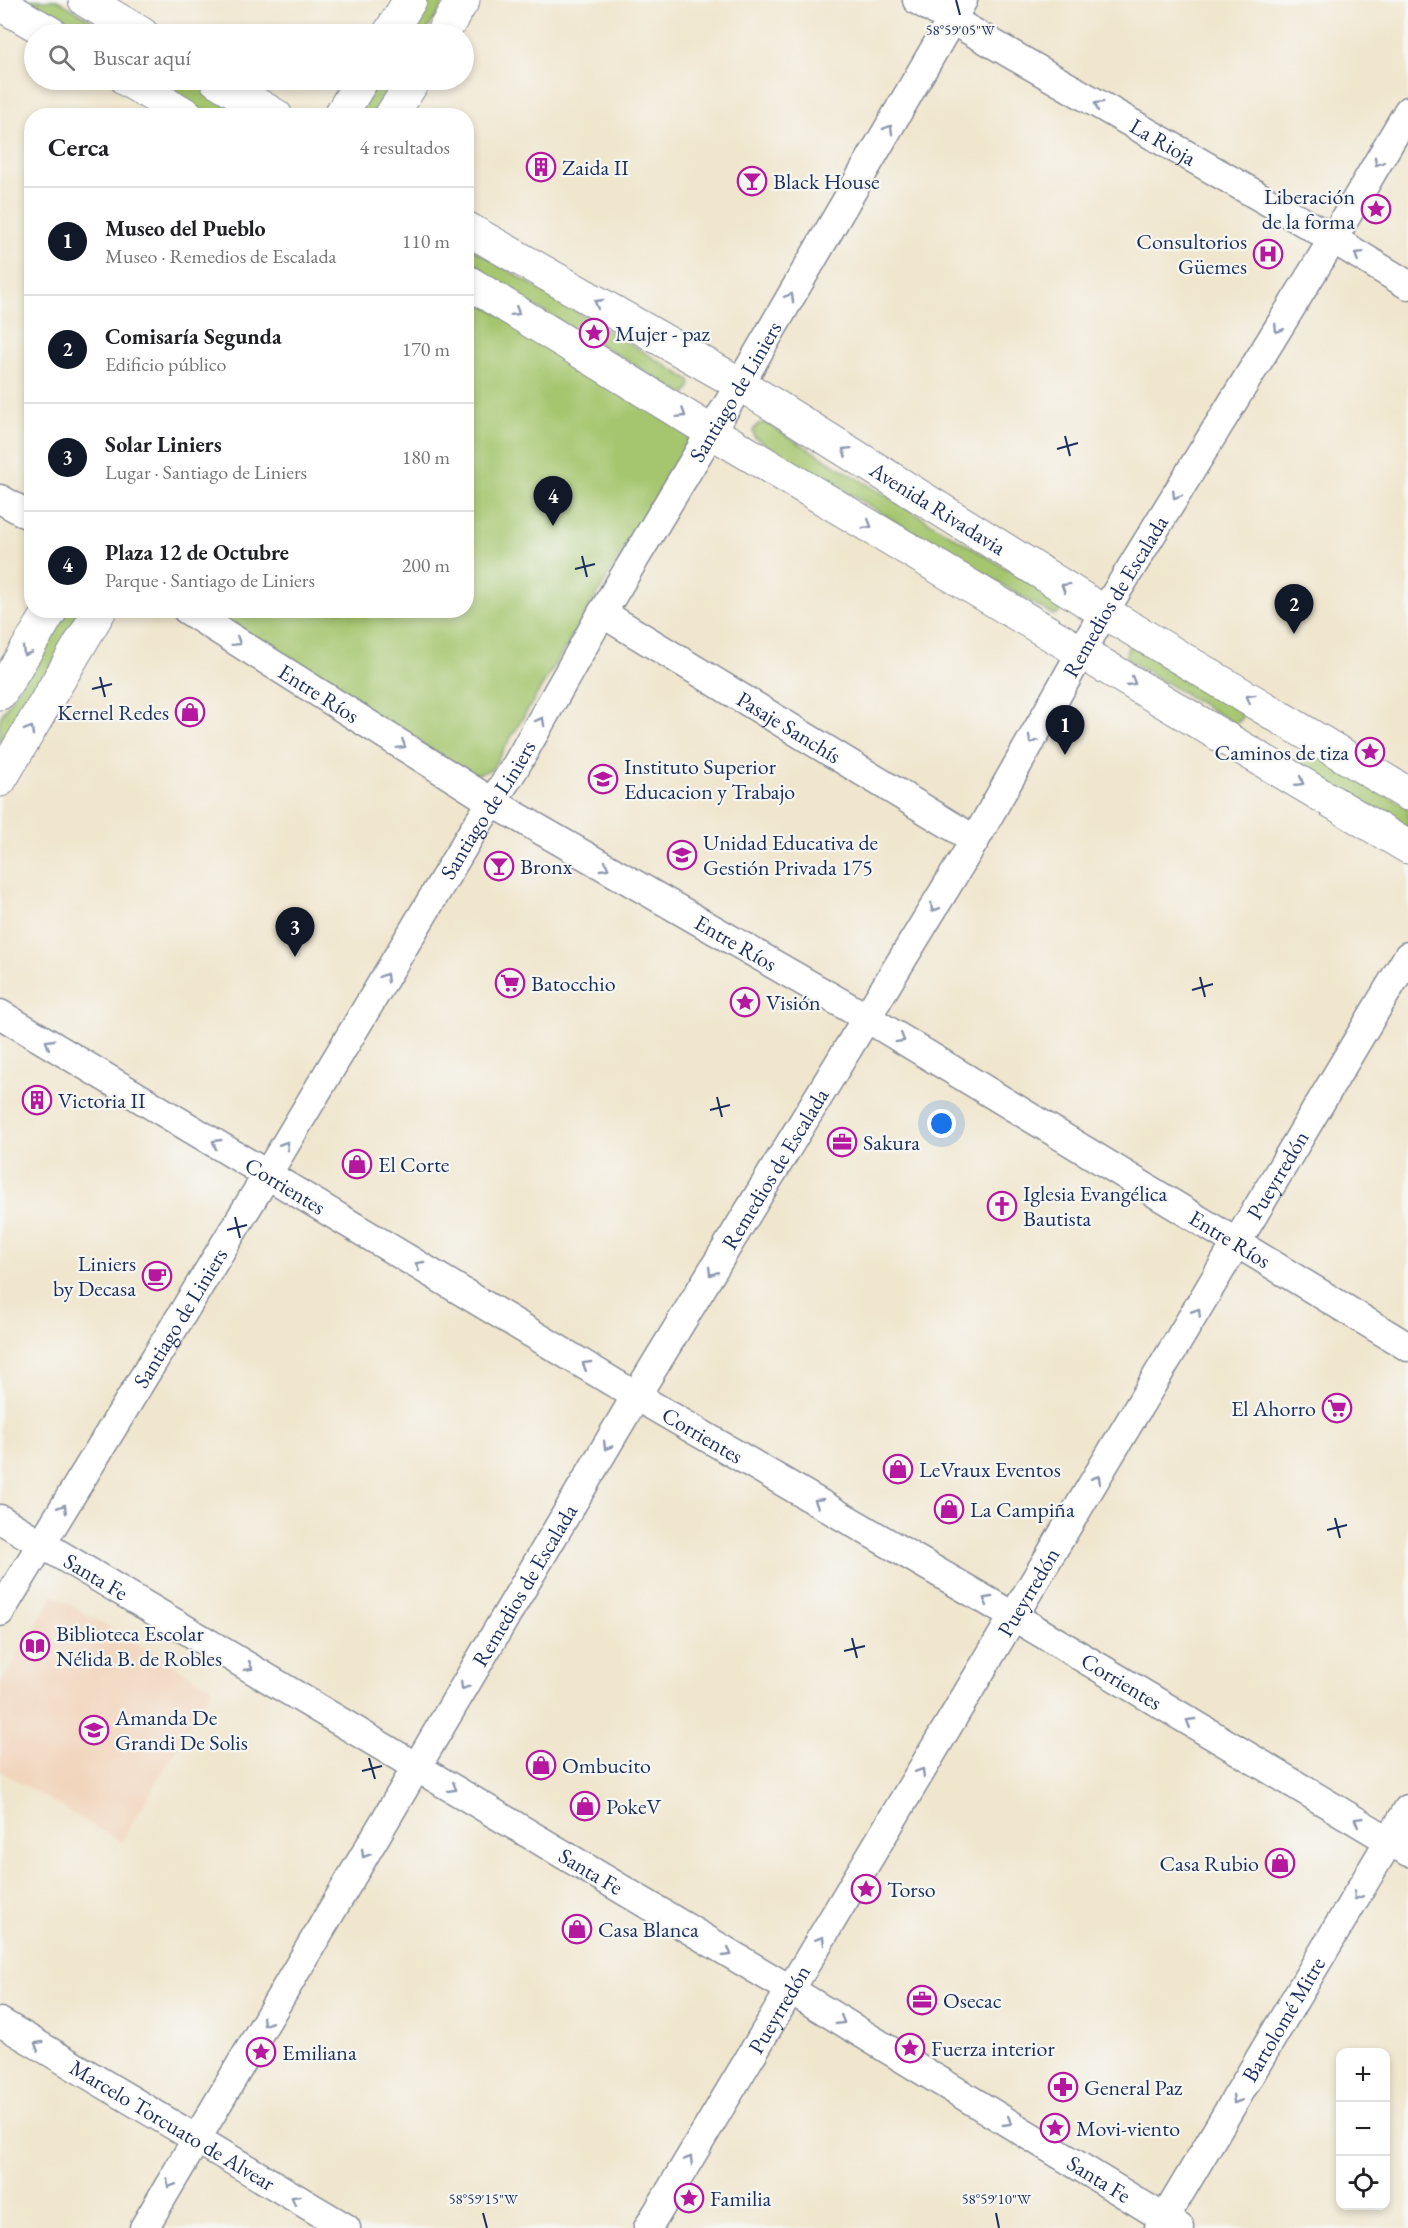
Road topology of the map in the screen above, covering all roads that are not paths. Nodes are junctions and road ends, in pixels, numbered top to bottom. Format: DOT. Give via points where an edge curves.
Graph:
graph roads {
  1 [pos="86,0"];
  2 [pos="410,0"];
  3 [pos="463,0"];
  4 [pos="917,0"];
  5 [pos="0,4"];
  6 [pos="956,10"];
  7 [pos="35,24"];
  8 [pos="126,24"];
  9 [pos="395,24"];
  10 [pos="448,24"];
  11 [pos="144,90"];
  12 [pos="233,90"];
  13 [pos="356,90"];
  14 [pos="408,90"];
  15 [pos="174,108"];
  16 [pos="263,108"];
  17 [pos="345,108"];
  18 [pos="397,108"];
  19 [pos="1408,111"];
  20 [pos="474,233"];
  21 [pos="1333,239"];
  22 [pos="1408,285"];
  23 [pos="474,286"];
  24 [pos="740,384"];
  25 [pos="710,431"];
  26 [pos="0,499"];
  27 [pos="24,512"];
  28 [pos="1104,612"];
  29 [pos="602,613"];
  30 [pos="46,618"];
  31 [pos="95,618"];
  32 [pos="200,618"];
  33 [pos="1082,652"];
  34 [pos="0,693"];
  35 [pos="1283,718"];
  36 [pos="1258,757"];
  37 [pos="0,780"];
  38 [pos="1408,794"];
  39 [pos="492,802"];
  40 [pos="975,840"];
  41 [pos="1408,847"];
  42 [pos="1408,956"];
  43 [pos="0,1014"];
  44 [pos="867,1018"];
  45 [pos="267,1174"];
  46 [pos="1237,1242"];
  47 [pos="1408,1347"];
  48 [pos="636,1396"];
  49 [pos="0,1519"];
  50 [pos="41,1544"];
  51 [pos="0,1612"];
  52 [pos="1013,1616"];
  53 [pos="417,1766"];
  54 [pos="1408,1809"];
  55 [pos="1399,1846"];
  56 [pos="792,1990"];
  57 [pos="0,2022"];
  58 [pos="196,2140"];
  59 [pos="1168,2225"];
  60 [pos="144,2228"];
  61 [pos="346,2228"];
  62 [pos="648,2228"];
  1 -- 8 [label="main road"];
  2 -- 9 [label="main road"];
  3 -- 10 [label="main road"];
  4 -- 6 [label="street, La Rioja"];
  5 -- 7 [label="main road"];
  21 -- 6 [label="street, La Rioja, one-way"];
  24 -- 6 [label="street, Santiago de Liniers, one-way"];
  11 -- 15 [label="main road"];
  12 -- 16 [label="main road"];
  13 -- 17 [label="main road"];
  14 -- 18 [label="main road"];
  19 -- 21 [label="street, Remedios de Escalada, one-way"];
  24 -- 20 [label="main road, Avenida Rivadavia, one-way"];
  22 -- 21 [label="street, La Rioja, one-way"];
  21 -- 28 [label="street, Remedios de Escalada, one-way"];
  23 -- 25 [label="main road, one-way"];
  24 -- 25 [label="street, Santiago de Liniers"];
  28 -- 24 [label="main road, Avenida Rivadavia, one-way"];
  25 -- 29 [label="street, Santiago de Liniers"];
  25 -- 33 [label="main road, one-way"];
  26 -- 27 [label="street"];
  28 -- 33 [label="street, Remedios de Escalada"];
  35 -- 28 [label="main road, Avenida Rivadavia, one-way"];
  39 -- 29 [label="street, Santiago de Liniers, one-way"];
  29 -- 40 [label="street, Pasaje Sanchís"];
  30 -- 34 [label="main road, one-way"];
  37 -- 31 [label="main road, one-way"];
  32 -- 39 [label="street, Entre Ríos, one-way"];
  33 -- 36 [label="main road, one-way"];
  33 -- 40 [label="street, Remedios de Escalada, one-way"];
  35 -- 36 [label="main road"];
  35 -- 38 [label="main road, Avenida Rivadavia"];
  36 -- 41 [label="main road, one-way"];
  39 -- 44 [label="street, Entre Ríos, one-way"];
  45 -- 39 [label="street, Santiago de Liniers, one-way"];
  40 -- 44 [label="street, Remedios de Escalada, one-way"];
  42 -- 46 [label="street, Pueyrredón"];
  45 -- 43 [label="street, Corrientes, one-way"];
  44 -- 46 [label="street, Entre Ríos, one-way"];
  44 -- 48 [label="street, Remedios de Escalada, one-way"];
  48 -- 45 [label="street, Corrientes, one-way"];
  50 -- 45 [label="street, Santiago de Liniers, one-way"];
  46 -- 47 [label="street, Entre Ríos"];
  52 -- 46 [label="street, Pueyrredón, one-way"];
  52 -- 48 [label="street, Corrientes, one-way"];
  48 -- 53 [label="street, Remedios de Escalada, one-way"];
  49 -- 50 [label="street, Santa Fe"];
  50 -- 51 [label="street, Santiago de Liniers"];
  50 -- 53 [label="street, Santa Fe, one-way"];
  55 -- 52 [label="street, Corrientes, one-way"];
  56 -- 52 [label="street, Pueyrredón, one-way"];
  53 -- 56 [label="street, Santa Fe, one-way"];
  53 -- 58 [label="street, Remedios de Escalada, one-way"];
  54 -- 55 [label="street, Bartolomé Mitre"];
  55 -- 59 [label="street, Bartolomé Mitre, one-way"];
  56 -- 59 [label="street, Santa Fe, one-way"];
  62 -- 56 [label="street, Pueyrredón, one-way"];
  58 -- 57 [label="street, Marcelo Torcuato de Alvear, one-way"];
  58 -- 60 [label="street, Remedios de Escalada, one-way"];
  61 -- 58 [label="street, Marcelo Torcuato de Alvear, one-way"];
}
